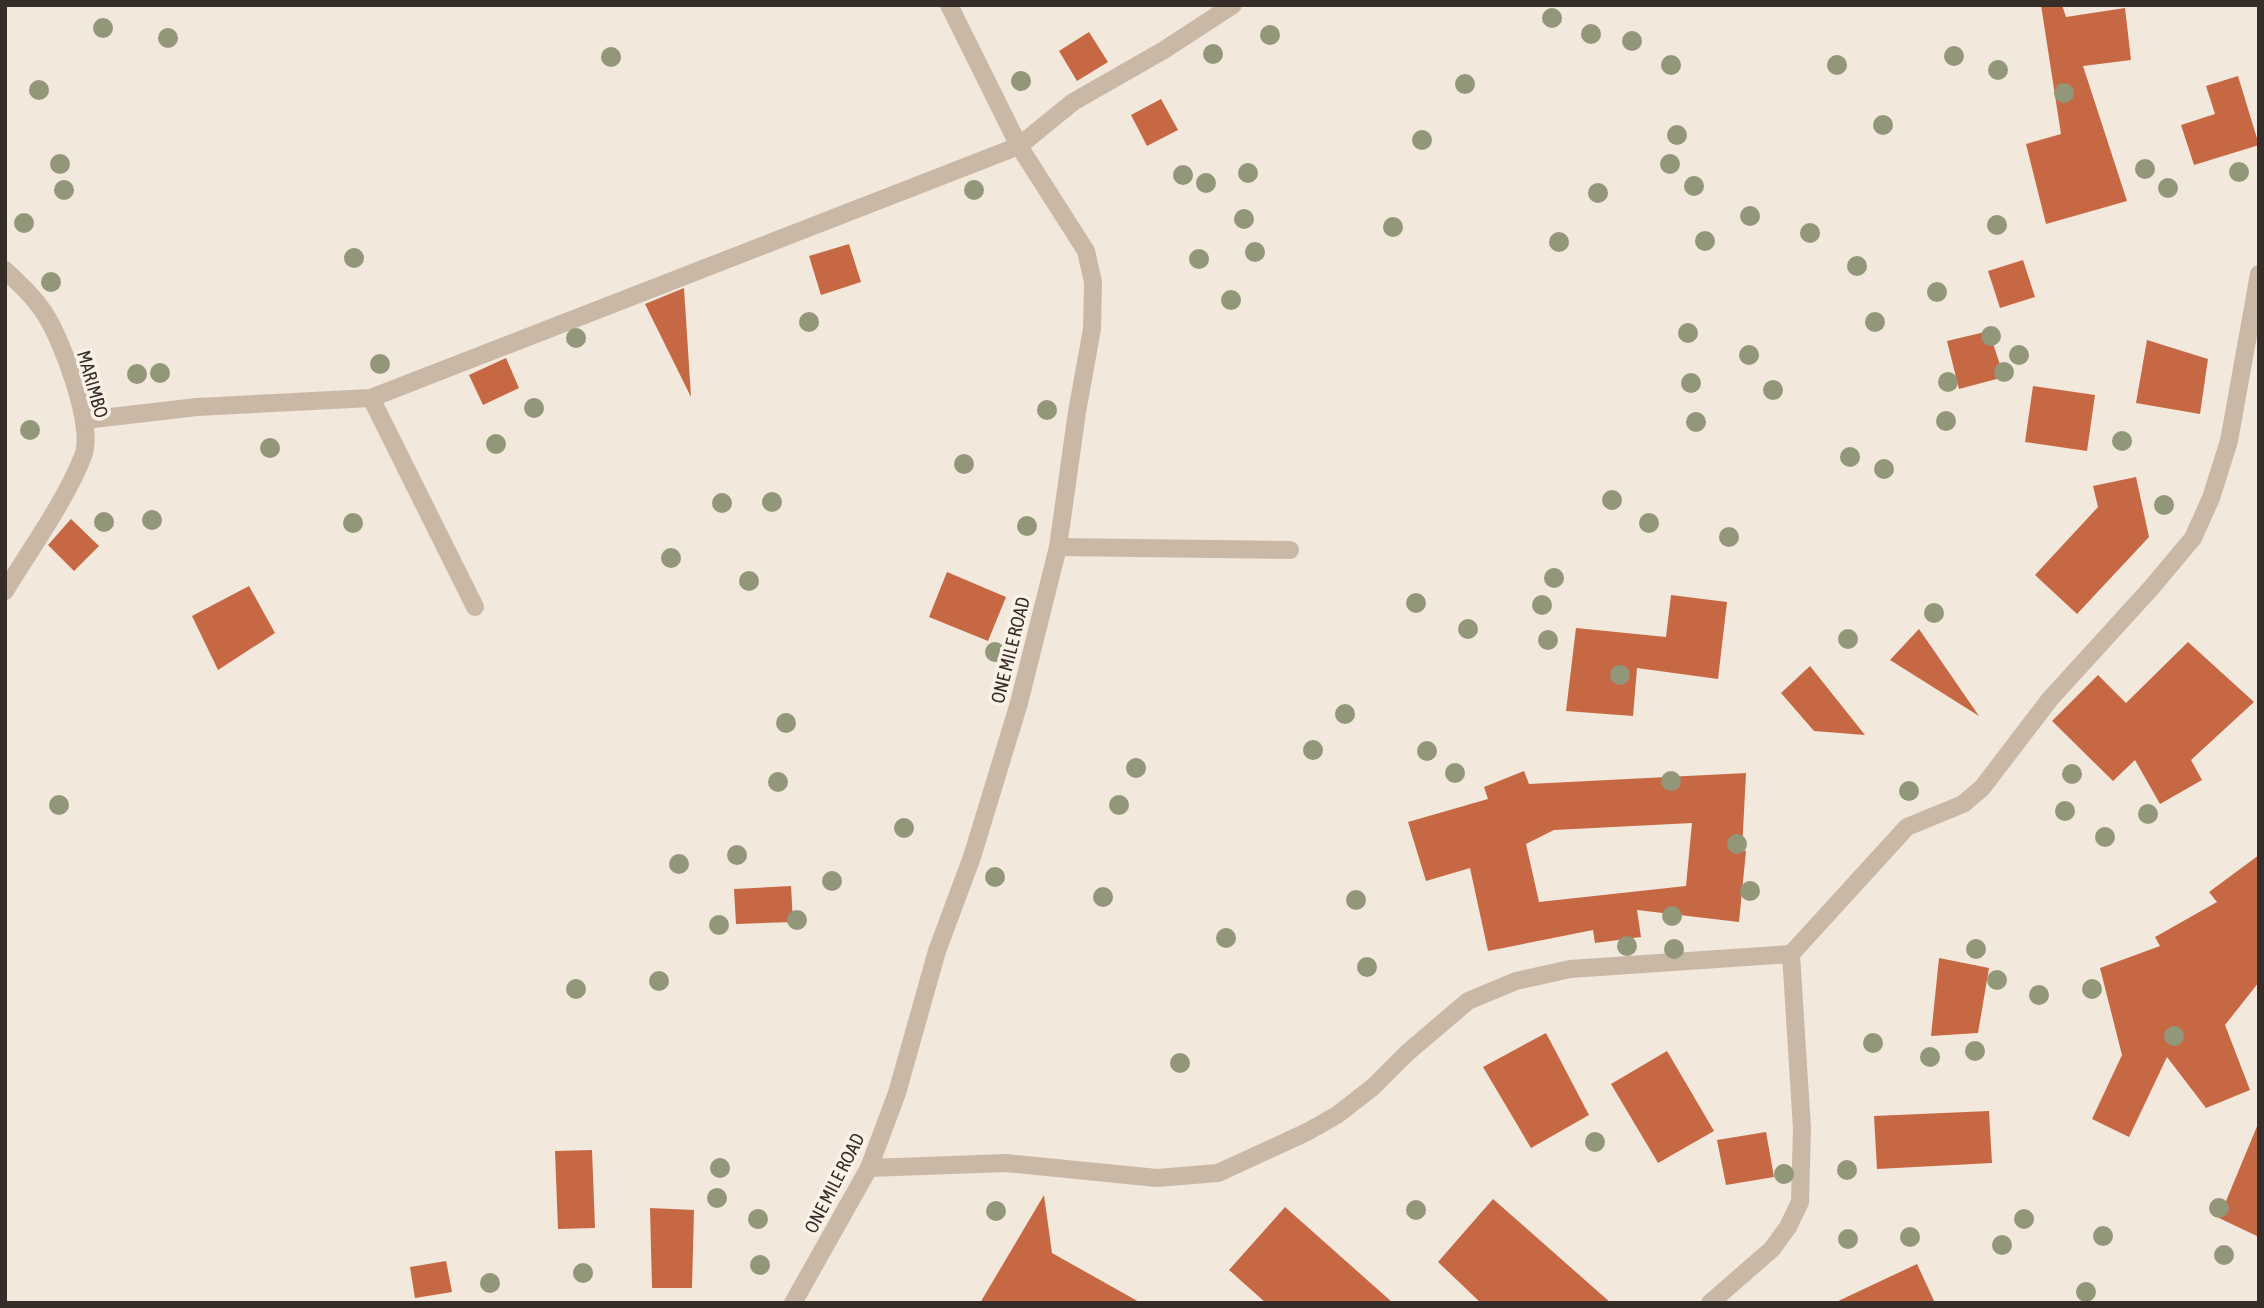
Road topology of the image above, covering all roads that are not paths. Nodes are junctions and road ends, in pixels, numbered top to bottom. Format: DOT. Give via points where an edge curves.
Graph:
graph roads {
  1 [pos="949,5"];
  2 [pos="1233,5"];
  3 [pos="1019,146"];
  4 [pos="5,270"];
  5 [pos="2259,274"];
  6 [pos="371,398"];
  7 [pos="85,420"];
  8 [pos="1058,547"];
  9 [pos="1290,550"];
  10 [pos="5,591"];
  11 [pos="475,607"];
  12 [pos="1791,954"];
  13 [pos="869,1168"];
  14 [pos="793,1303"];
  15 [pos="1710,1303"];
  1 -- 3 [label="street, ONE MILE ROAD"];
  2 -- 3 [label="street" via="1073,102"];
  3 -- 6 [label="street"];
  3 -- 8 [label="street, ONE MILE ROAD" via="1086,251 1093,282 1092,329"];
  4 -- 7 [label="street, MARIMBO" via="45,313"];
  5 -- 12 [label="street" via="2229,441 2193,538 2050,699 1982,788 1962,804 1907,827"];
  6 -- 7 [label="street" via="197,407"];
  6 -- 11 [label="street"];
  7 -- 10 [label="street, MARIMBO" via="85,454"];
  8 -- 9 [label="street"];
  8 -- 13 [label="street, ONE MILE ROAD" via="1019,703 972,857 937,951 897,1093"];
  12 -- 13 [label="street" via="1570,969 1516,981 1468,1001 1338,1115 1218,1173 1157,1178 1006,1163"];
  12 -- 15 [label="street" via="1802,1128 1800,1202 1772,1249"];
  13 -- 14 [label="street, ONE MILE ROAD"];
}
